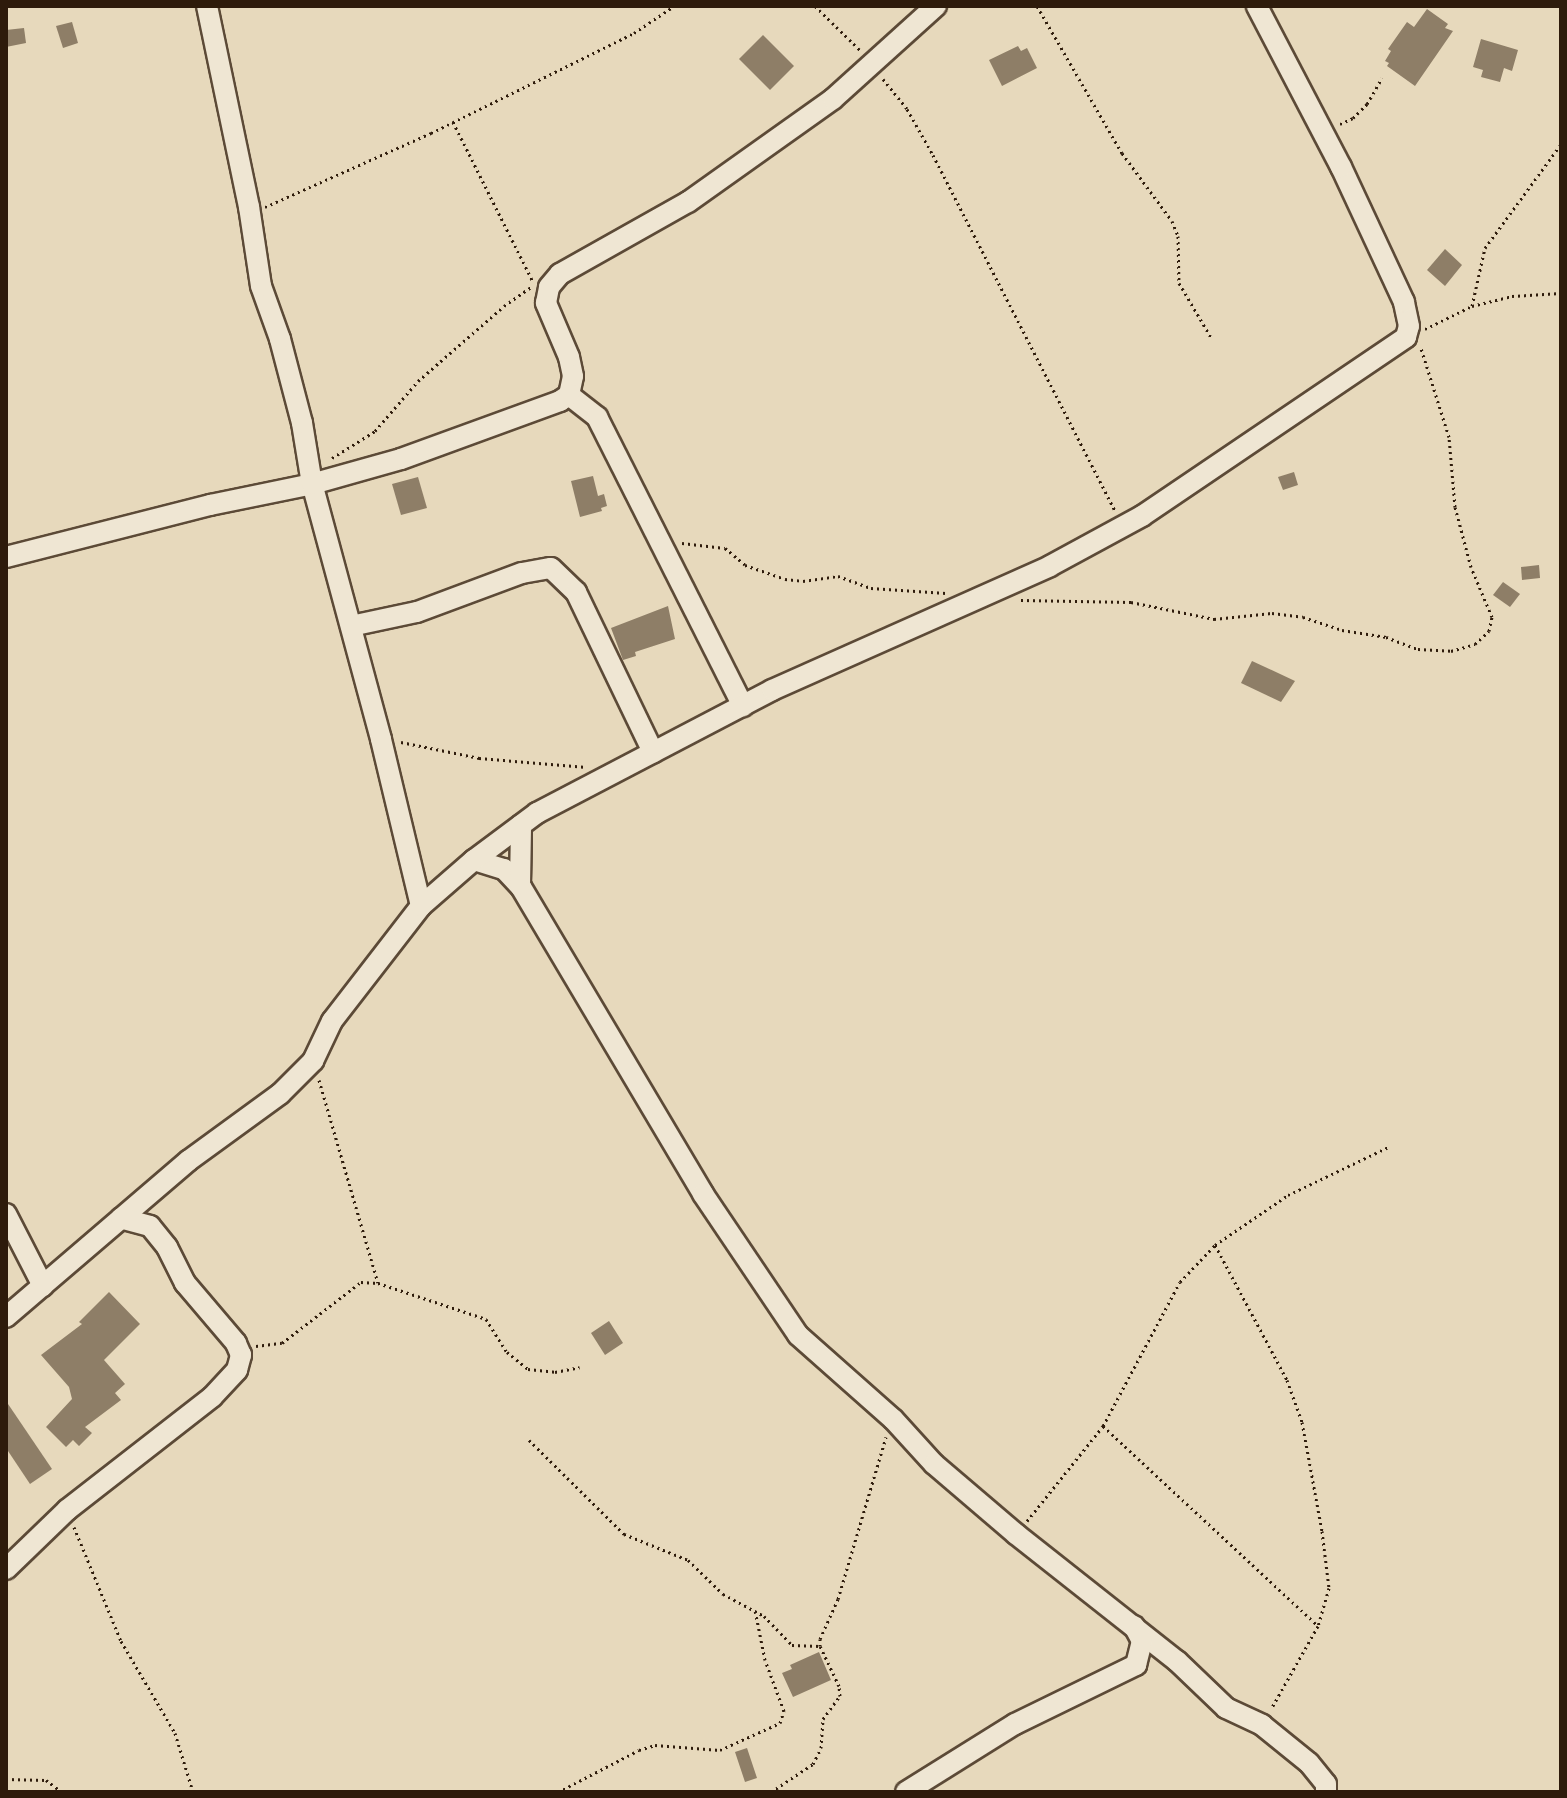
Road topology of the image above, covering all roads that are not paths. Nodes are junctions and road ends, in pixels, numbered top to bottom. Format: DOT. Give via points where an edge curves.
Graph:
graph roads {
  1 [pos="207,6"];
  2 [pos="936,6"];
  3 [pos="1257,6"];
  4 [pos="569,395"];
  5 [pos="311,478"];
  6 [pos="6,557"];
  7 [pos="351,626"];
  8 [pos="743,706"];
  9 [pos="653,752"];
  10 [pos="521,825"];
  11 [pos="474,860"];
  12 [pos="520,885"];
  13 [pos="421,906"];
  14 [pos="6,1214"];
  15 [pos="121,1218"];
  16 [pos="43,1286"];
  17 [pos="6,1317"];
  18 [pos="6,1569"];
  19 [pos="1134,1626"];
  20 [pos="906,1792"];
  21 [pos="1326,1792"];
  1 -- 5 [label="street" via="261,286 299,409"];
  2 -- 4 [label="street" via="833,99 688,202 560,274 549,287 546,303 569,357"];
  3 -- 8 [label="street" via="1404,302 1411,335 1123,526 1050,566"];
  4 -- 5 [label="street" via="494,427"];
  4 -- 8 [label="street" via="597,417"];
  5 -- 6 [label="street"];
  5 -- 7 [label="street"];
  7 -- 9 [label="street" via="417,612 522,573 551,568 576,592"];
  7 -- 13 [label="street"];
  8 -- 9 [label="street"];
  9 -- 10 [label="street"];
  10 -- 11 [label="street"];
  10 -- 12 [label="street"];
  11 -- 12 [label="street" via="504,869"];
  11 -- 13 [label="street"];
  12 -- 19 [label="street" via="703,1194 798,1335 893,1419 934,1464"];
  13 -- 15 [label="street" via="332,1021 313,1061 280,1094"];
  14 -- 16 [label="street"];
  15 -- 16 [label="street"];
  15 -- 18 [label="street" via="150,1226 167,1247 185,1283 236,1343 241,1355 237,1370 212,1397 67,1510"];
  16 -- 17 [label="street"];
  19 -- 20 [label="street" via="1142,1641 1136,1665 1015,1724"];
  19 -- 21 [label="street" via="1226,1708 1262,1725 1309,1763 1326,1784"];
}
